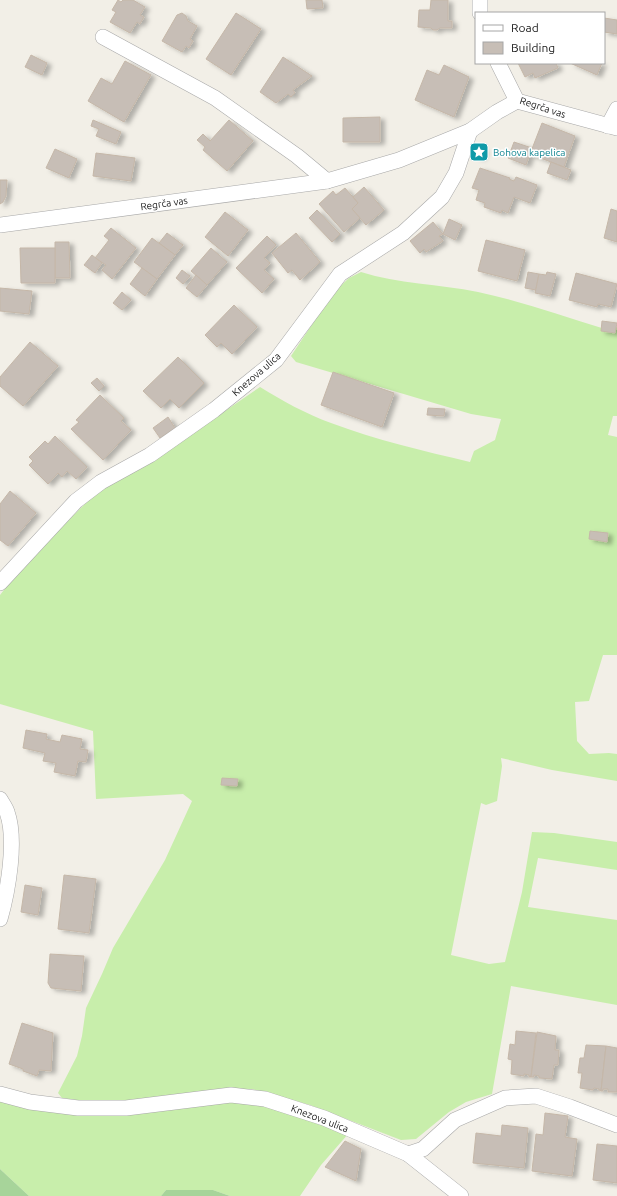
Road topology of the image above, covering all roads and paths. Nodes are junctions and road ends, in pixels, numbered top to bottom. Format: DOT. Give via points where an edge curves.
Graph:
graph roads {
  1 [pos="480,0"];
  2 [pos="480,12"];
  3 [pos="104,37"];
  4 [pos="498,64"];
  5 [pos="517,101"];
  6 [pos="617,109"];
  7 [pos="612,127"];
  8 [pos="470,131"];
  9 [pos="327,181"];
  10 [pos="0,225"];
  11 [pos="0,582"];
  12 [pos="0,799"];
  13 [pos="0,919"];
  14 [pos="0,1094"];
  15 [pos="617,1125"];
  16 [pos="408,1154"];
  17 [pos="461,1196"];
  1 -- 2 [label="street"];
  3 -- 9 [label="street" via="215,98 297,156"];
  4 -- 5 [label="street, Regrča vas"];
  5 -- 7 [label="street, Regrča vas"];
  5 -- 8 [label="street, Regrča vas"];
  6 -- 7 [label="street, Regrča vas"];
  8 -- 9 [label="street, Regrča vas" via="399,160"];
  8 -- 11 [label="street, Knezova ulica" via="456,173 442,197 403,233 340,274 276,360 214,410 150,455 102,482 76,501"];
  9 -- 10 [label="street, Regrča vas"];
  12 -- 13 [label="street" via="7,812 11,832 10,866"];
  14 -- 16 [label="street, Knezova ulica" via="30,1102 78,1108 126,1108 231,1095 265,1099 324,1118"];
  15 -- 16 [label="street" via="570,1106 536,1096 505,1098 455,1120 423,1149"];
  16 -- 17 [label="street, Knezova ulica"];
}
